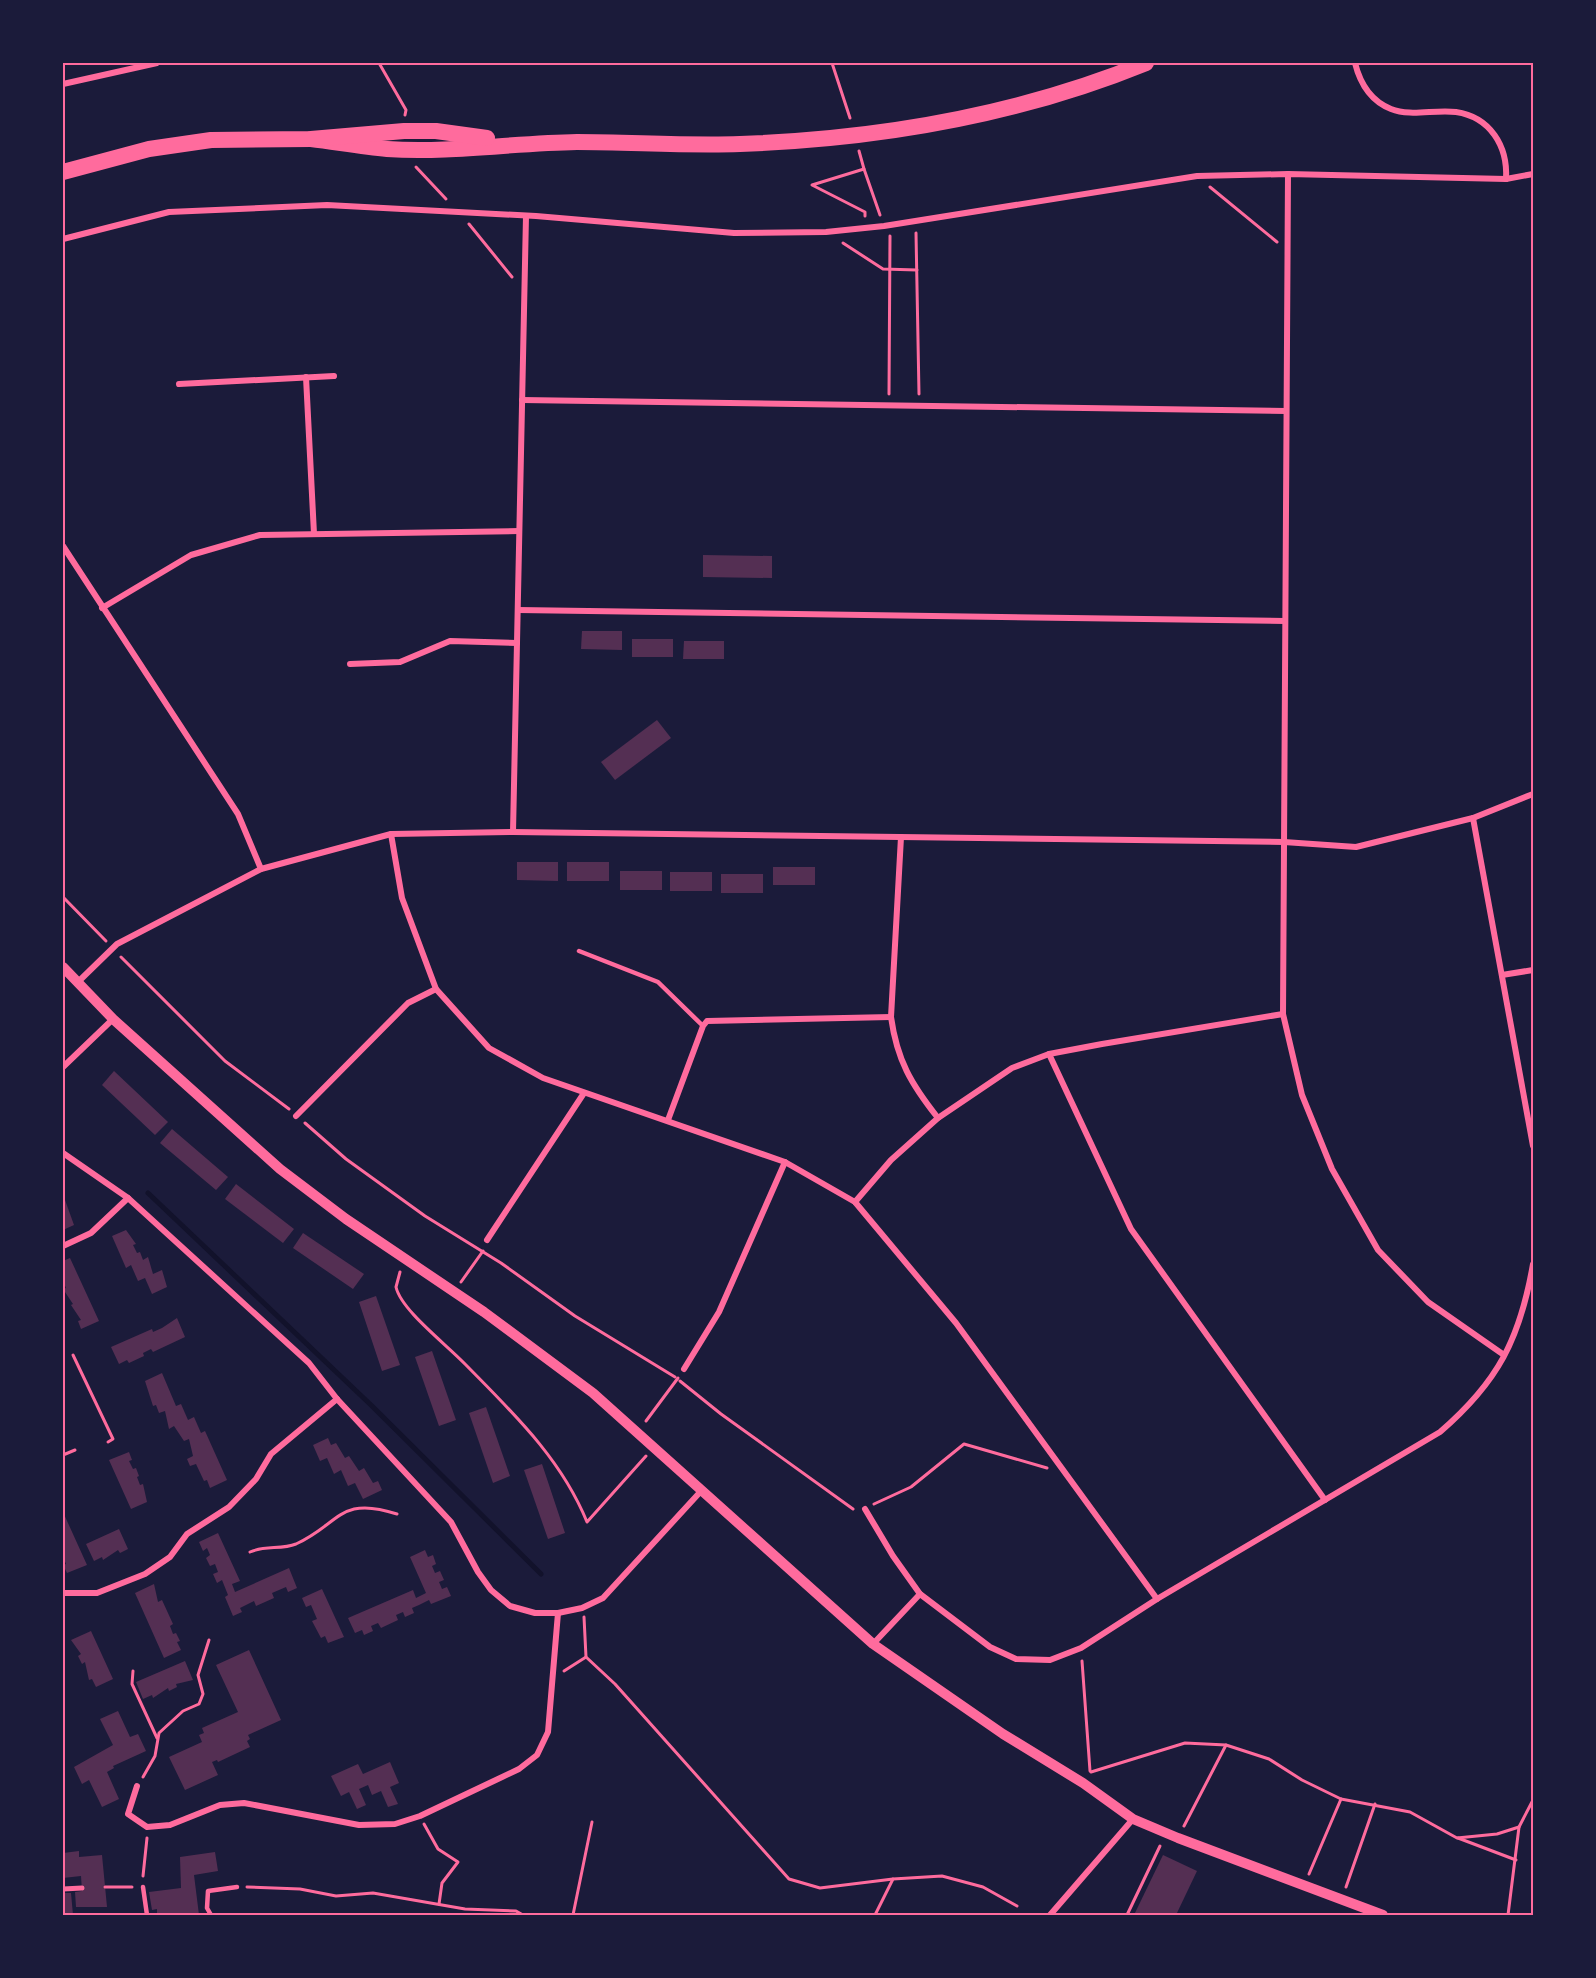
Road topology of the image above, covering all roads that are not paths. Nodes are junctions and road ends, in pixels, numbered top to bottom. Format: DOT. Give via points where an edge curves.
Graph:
graph roads {
  1 [pos="157,63"];
  2 [pos="1146,63"];
  3 [pos="1355,63"];
  4 [pos="63,84"];
  5 [pos="63,172"];
  6 [pos="1288,174"];
  7 [pos="1533,174"];
  8 [pos="1506,179"];
  9 [pos="526,216"];
  10 [pos="63,239"];
  11 [pos="334,376"];
  12 [pos="306,377"];
  13 [pos="179,384"];
  14 [pos="522,400"];
  15 [pos="1286,411"];
  16 [pos="519,531"];
  17 [pos="314,534"];
  18 [pos="63,546"];
  19 [pos="102,608"];
  20 [pos="518,610"];
  21 [pos="1285,621"];
  22 [pos="517,643"];
  23 [pos="350,664"];
  24 [pos="1533,794"];
  25 [pos="1473,818"];
  26 [pos="513,832"];
  27 [pos="391,834"];
  28 [pos="901,837"];
  29 [pos="1284,842"];
  30 [pos="261,869"];
  31 [pos="579,951"];
  32 [pos="63,967"];
  33 [pos="1533,970"];
  34 [pos="1502,975"];
  35 [pos="78,982"];
  36 [pos="436,989"];
  37 [pos="1283,1014"];
  38 [pos="891,1017"];
  39 [pos="113,1019"];
  40 [pos="703,1026"];
  41 [pos="1049,1054"];
  42 [pos="63,1067"];
  43 [pos="584,1093"];
  44 [pos="296,1116"];
  45 [pos="938,1118"];
  46 [pos="668,1120"];
  47 [pos="1533,1146"];
  48 [pos="63,1153"];
  49 [pos="785,1162"];
  50 [pos="129,1198"];
  51 [pos="855,1202"];
  52 [pos="487,1240"];
  53 [pos="63,1246"];
  54 [pos="1533,1264"];
  55 [pos="1504,1355"];
  56 [pos="684,1369"];
  57 [pos="337,1399"];
  58 [pos="703,1489"];
  59 [pos="1325,1500"];
  60 [pos="865,1509"];
  61 [pos="63,1593"];
  62 [pos="920,1594"];
  63 [pos="1157,1599"];
  64 [pos="558,1613"];
  65 [pos="873,1644"];
  66 [pos="137,1786"];
  67 [pos="1133,1818"];
  68 [pos="143,1887"];
  69 [pos="237,1887"];
  70 [pos="82,1888"];
  71 [pos="63,1889"];
  72 [pos="147,1915"];
  73 [pos="210,1915"];
  74 [pos="1050,1915"];
  75 [pos="1383,1915"];
  1 -- 4 [label="street"];
  2 -- 5 [label="highway" via="1042,100 933,126 855,137 738,144 519,143 436,131 404,131 311,139 211,140 149,148"];
  3 -- 8 [label="street" via="1361,82 1374,99 1391,110 1455,111 1476,117 1501,144 1507,162"];
  6 -- 8 [label="street"];
  6 -- 9 [label="street" via="1197,176 826,232 734,233"];
  6 -- 15 [label="street"];
  7 -- 8 [label="street"];
  9 -- 10 [label="street" via="327,206 180,212"];
  9 -- 14 [label="street"];
  11 -- 12 [label="street"];
  12 -- 13 [label="street"];
  12 -- 17 [label="street"];
  14 -- 15 [label="street"];
  14 -- 16 [label="street"];
  15 -- 21 [label="street"];
  16 -- 17 [label="street"];
  16 -- 20 [label="street"];
  17 -- 19 [label="street" via="260,535 191,555"];
  18 -- 19 [label="street"];
  19 -- 30 [label="street" via="238,814"];
  20 -- 21 [label="street"];
  20 -- 22 [label="street"];
  21 -- 29 [label="street"];
  22 -- 23 [label="street" via="450,641 400,663"];
  22 -- 26 [label="street"];
  24 -- 25 [label="street"];
  25 -- 29 [label="street" via="1356,847"];
  25 -- 34 [label="street"];
  26 -- 27 [label="street"];
  26 -- 28 [label="street"];
  27 -- 30 [label="street"];
  27 -- 36 [label="street" via="402,898"];
  28 -- 29 [label="street"];
  28 -- 38 [label="street"];
  29 -- 37 [label="street"];
  30 -- 35 [label="street" via="113,949"];
  31 -- 40 [label="lane" via="658,982"];
  32 -- 35 [label="street"];
  33 -- 34 [label="street"];
  34 -- 47 [label="street"];
  35 -- 39 [label="street"];
  36 -- 43 [label="street" via="489,1048 543,1078"];
  36 -- 44 [label="street" via="408,1003"];
  37 -- 41 [label="street"];
  37 -- 55 [label="street" via="1302,1095 1332,1169 1378,1250 1428,1302"];
  38 -- 40 [label="street" via="715,1019"];
  38 -- 45 [label="street" via="903,1066"];
  39 -- 42 [label="street"];
  39 -- 58 [label="street" via="280,1169 593,1393"];
  40 -- 46 [label="street"];
  41 -- 45 [label="street" via="1012,1068"];
  41 -- 59 [label="street" via="1131,1229"];
  43 -- 46 [label="street"];
  43 -- 52 [label="street"];
  45 -- 51 [label="street" via="891,1160"];
  46 -- 49 [label="street"];
  48 -- 50 [label="street"];
  49 -- 51 [label="street"];
  49 -- 56 [label="street" via="719,1312"];
  50 -- 53 [label="street" via="91,1233"];
  50 -- 57 [label="street" via="309,1363"];
  51 -- 63 [label="street" via="956,1323"];
  54 -- 55 [label="street" via="1518,1328"];
  55 -- 59 [label="street" via="1471,1406 1440,1432"];
  57 -- 61 [label="street" via="271,1454 245,1492 187,1534 170,1557 145,1574 108,1590"];
  57 -- 64 [label="street" via="451,1522 491,1590 510,1606"];
  58 -- 64 [label="street" via="603,1598"];
  58 -- 65 [label="street"];
  59 -- 63 [label="street"];
  60 -- 62 [label="street"];
  62 -- 63 [label="street" via="990,1647 1016,1659 1050,1660 1081,1648"];
  62 -- 65 [label="street"];
  64 -- 66 [label="street" via="548,1732 537,1755 519,1769 420,1816 395,1824 359,1826 244,1803 220,1805 170,1825 147,1827 128,1814"];
  65 -- 67 [label="street"];
  67 -- 74 [label="street"];
  67 -- 75 [label="street"];
  68 -- 72 [label="lane"];
  69 -- 73 [label="lane" via="208,1891"];
  70 -- 71 [label="street"];
}
